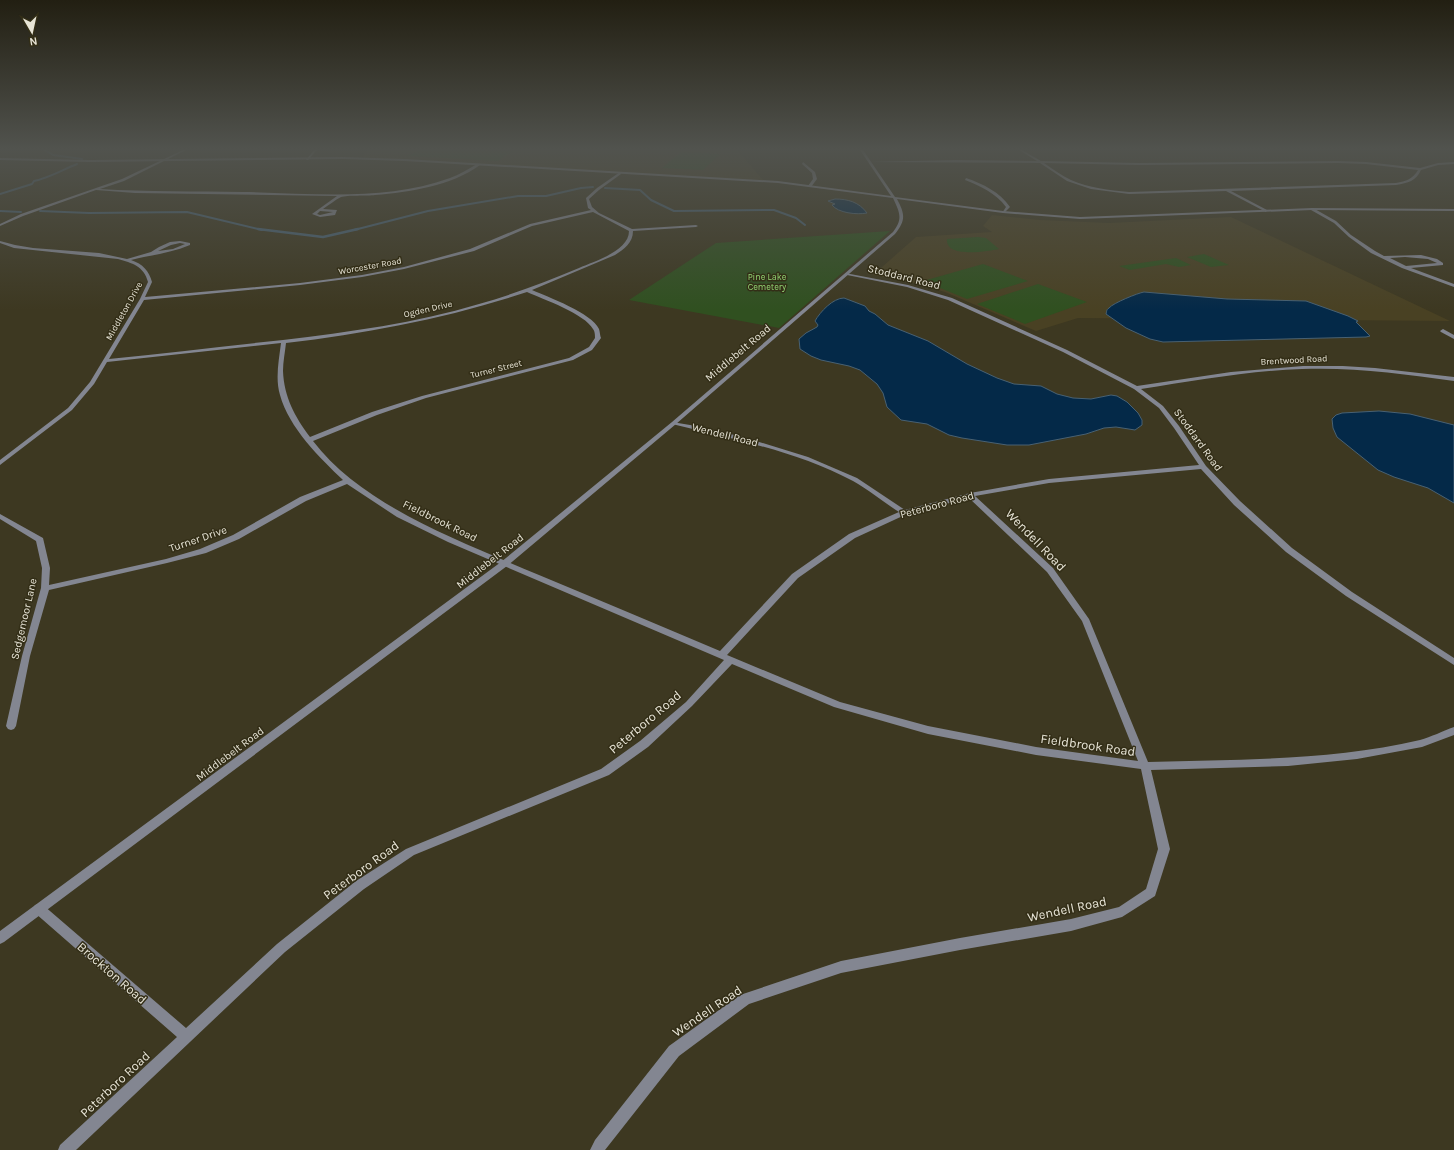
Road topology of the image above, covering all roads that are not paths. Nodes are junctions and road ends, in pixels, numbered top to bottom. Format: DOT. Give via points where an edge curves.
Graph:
graph roads {
  1 [pos="56,204"];
  2 [pos="329,204"];
  3 [pos="589,204"];
  4 [pos="897,204"];
  5 [pos="938,204"];
  6 [pos="1006,204"];
  7 [pos="1253,204"];
  8 [pos="1312,209"];
  9 [pos="320,210"];
  10 [pos="1454,210"];
  11 [pos="593,211"];
  12 [pos="1266,211"];
  13 [pos="1003,212"];
  14 [pos="0,225"];
  15 [pos="696,226"];
  16 [pos="632,230"];
  17 [pos="1,244"];
  18 [pos="153,253"];
  19 [pos="1383,258"];
  20 [pos="127,260"];
  21 [pos="1403,267"];
  22 [pos="847,274"];
  23 [pos="1454,286"];
  24 [pos="529,291"];
  25 [pos="142,299"];
  26 [pos="1443,330"];
  27 [pos="1454,337"];
  28 [pos="284,341"];
  29 [pos="106,360"];
  30 [pos="1454,379"];
  31 [pos="1136,388"];
  32 [pos="674,423"];
  33 [pos="310,440"];
  34 [pos="0,463"];
  35 [pos="1203,467"];
  36 [pos="348,482"];
  37 [pos="970,495"];
  38 [pos="904,512"];
  39 [pos="0,516"];
  40 [pos="504,564"];
  41 [pos="44,588"];
  42 [pos="726,658"];
  43 [pos="1454,662"];
  44 [pos="11,726"];
  45 [pos="1454,731"];
  46 [pos="1145,766"];
  47 [pos="39,909"];
  48 [pos="0,938"];
  49 [pos="186,1036"];
  50 [pos="65,1150"];
  51 [pos="598,1150"];
  1 -- 14 [label="street"];
  2 -- 9 [label="street"];
  3 -- 11 [label="street"];
  4 -- 22 [label="street, Middlebelt Road" via="902,214 899,228"];
  5 -- 13 [label="street"];
  6 -- 13 [label="street" via="1008,207"];
  7 -- 12 [label="street"];
  8 -- 10 [label="street"];
  8 -- 12 [label="street"];
  8 -- 19 [label="street" via="1335,222 1364,247"];
  11 -- 16 [label="street"];
  11 -- 25 [label="street, Worcester Road" via="531,225 472,250 390,271 300,284"];
  12 -- 13 [label="street" via="1095,218"];
  15 -- 16 [label="street"];
  16 -- 24 [label="street, Ogden Drive" via="628,243 606,257"];
  17 -- 20 [label="street, Middleton Drive"];
  18 -- 18 [label="street" via="174,250 189,244 170,244"];
  18 -- 20 [label="street"];
  19 -- 21 [label="street"];
  19 -- 21 [label="street" via="1423,256 1441,264"];
  20 -- 25 [label="street, Middleton Drive" via="146,270 150,282"];
  21 -- 23 [label="street"];
  22 -- 31 [label="street, Stoddard Road" via="908,286 950,300 1065,351"];
  22 -- 32 [label="street, Middlebelt Road"];
  24 -- 28 [label="street, Ogden Drive" via="420,320"];
  24 -- 33 [label="street, Turner Street" via="576,312 594,324 598,339 594,347 571,359 405,403"];
  25 -- 29 [label="street, Middleton Drive"];
  26 -- 27 [label="street"];
  28 -- 29 [label="street, Ogden Drive"];
  28 -- 33 [label="street, Fieldbrook Road" via="280,370 283,394 295,421"];
  29 -- 34 [label="street, Middleton Drive" via="92,383 70,409"];
  30 -- 31 [label="street, Brentwood Road" via="1380,370 1312,367 1230,374"];
  31 -- 35 [label="street, Stoddard Road" via="1161,407"];
  32 -- 38 [label="street, Wendell Road" via="788,451 849,476"];
  32 -- 40 [label="street, Middlebelt Road"];
  33 -- 36 [label="street, Fieldbrook Road" via="318,452"];
  35 -- 37 [label="street, Peterboro Road" via="1049,481"];
  35 -- 43 [label="street, Stoddard Road" via="1237,503 1289,550 1350,594"];
  36 -- 40 [label="street, Fieldbrook Road" via="400,515"];
  36 -- 41 [label="street, Turner Drive" via="303,499 236,537 203,551"];
  37 -- 38 [label="street, Peterboro Road"];
  37 -- 46 [label="street, Wendell Road" via="1050,570 1086,621"];
  38 -- 42 [label="street, Peterboro Road" via="852,536 795,576"];
  39 -- 41 [label="street, Sedgemoor Lane" via="40,540 46,568"];
  40 -- 42 [label="street, Fieldbrook Road"];
  40 -- 47 [label="street, Middlebelt Road"];
  41 -- 44 [label="street, Sedgemoor Lane"];
  42 -- 46 [label="street, Fieldbrook Road" via="836,705 928,730 1036,751"];
  42 -- 49 [label="street, Peterboro Road" via="689,704 644,744 605,772 410,852 386,867 281,948"];
  45 -- 46 [label="street, Fieldbrook Road" via="1422,743 1357,755 1288,762"];
  46 -- 51 [label="street, Wendell Road" via="1164,849 1151,892 1122,912 1071,925 841,967 745,999 674,1051"];
  47 -- 48 [label="street, Middlebelt Road"];
  47 -- 49 [label="street, Brockton Road"];
  49 -- 50 [label="street, Peterboro Road"];
}
